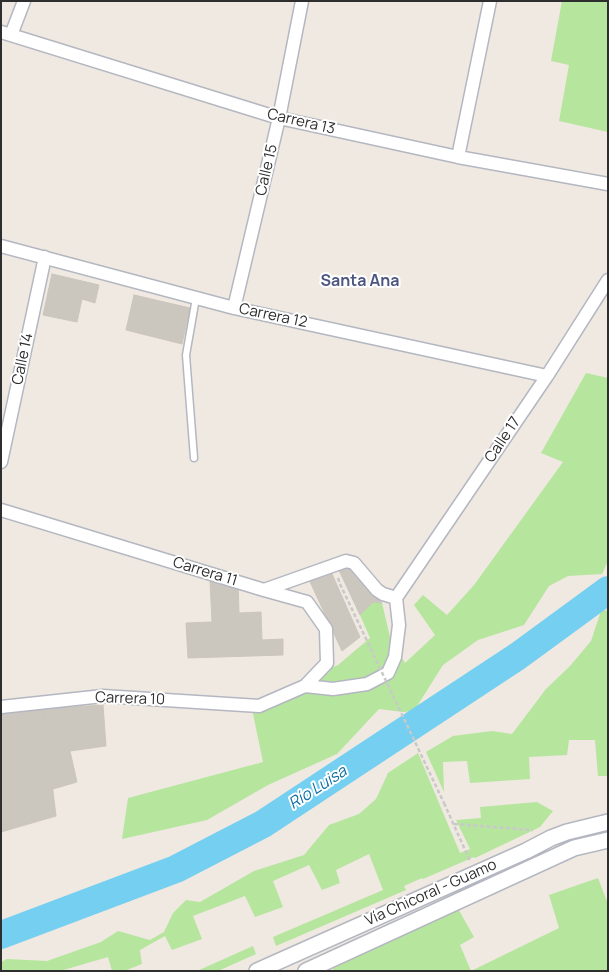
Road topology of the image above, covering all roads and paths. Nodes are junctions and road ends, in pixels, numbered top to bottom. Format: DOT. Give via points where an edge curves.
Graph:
graph roads {
  1 [pos="24,1"];
  2 [pos="302,1"];
  3 [pos="490,1"];
  4 [pos="6,34"];
  5 [pos="279,118"];
  6 [pos="458,157"];
  7 [pos="608,184"];
  8 [pos="1,246"];
  9 [pos="45,257"];
  10 [pos="608,280"];
  11 [pos="196,298"];
  12 [pos="234,308"];
  13 [pos="547,376"];
  14 [pos="194,458"];
  15 [pos="1,462"];
  16 [pos="1,510"];
  17 [pos="340,584"];
  18 [pos="264,590"];
  19 [pos="396,598"];
  20 [pos="305,686"];
  21 [pos="1,707"];
  22 [pos="608,822"];
  23 [pos="454,824"];
  24 [pos="539,830"];
  25 [pos="608,840"];
  26 [pos="526,851"];
  27 [pos="532,867"];
  28 [pos="475,873"];
  29 [pos="419,899"];
  30 [pos="426,916"];
  31 [pos="280,966"];
  32 [pos="257,971"];
  33 [pos="306,971"];
  1 -- 4 [label="street"];
  2 -- 5 [label="street, Calle 15"];
  3 -- 6 [label="street"];
  4 -- 5 [label="street, Carrera 13"];
  5 -- 6 [label="street, Carrera 13"];
  5 -- 12 [label="street, Calle 15"];
  6 -- 7 [label="street, Carrera 13"];
  8 -- 9 [label="street, Carrera 12"];
  9 -- 11 [label="street, Carrera 12"];
  9 -- 15 [label="street, Calle 14"];
  10 -- 13 [label="street, Calle 17"];
  11 -- 12 [label="street, Carrera 12"];
  11 -- 14 [label="lane" via="186,355"];
  12 -- 13 [label="street, Carrera 12"];
  13 -- 19 [label="street, Calle 17"];
  16 -- 18 [label="street, Carrera 11"];
  17 -- 23 [label="path, bridge"];
  18 -- 19 [label="street" via="346,562 354,564 377,590"];
  18 -- 20 [label="street, Carrera 11" via="307,602 326,629 328,663"];
  19 -- 20 [label="street" via="399,626 395,657 388,673 367,684 333,689"];
  20 -- 21 [label="street, Carrera 10" via="259,706 103,696"];
  22 -- 26 [label="street, Vía Chicoral - Guamo" via="559,835"];
  23 -- 24 [label="path"];
  23 -- 28 [label="path"];
  25 -- 27 [label="street, Vía Chicoral - Guamo" via="574,848"];
  26 -- 27 [label="street"];
  26 -- 28 [label="street, Vía Chicoral - Guamo"];
  27 -- 30 [label="street, Vía Chicoral - Guamo"];
  28 -- 29 [label="street, Vía Chicoral - Guamo"];
  29 -- 30 [label="street"];
  29 -- 31 [label="street, Vía Chicoral - Guamo"];
  30 -- 33 [label="street, Vía Chicoral - Guamo"];
  31 -- 32 [label="street, Vía Chicoral - Guamo"];
}
